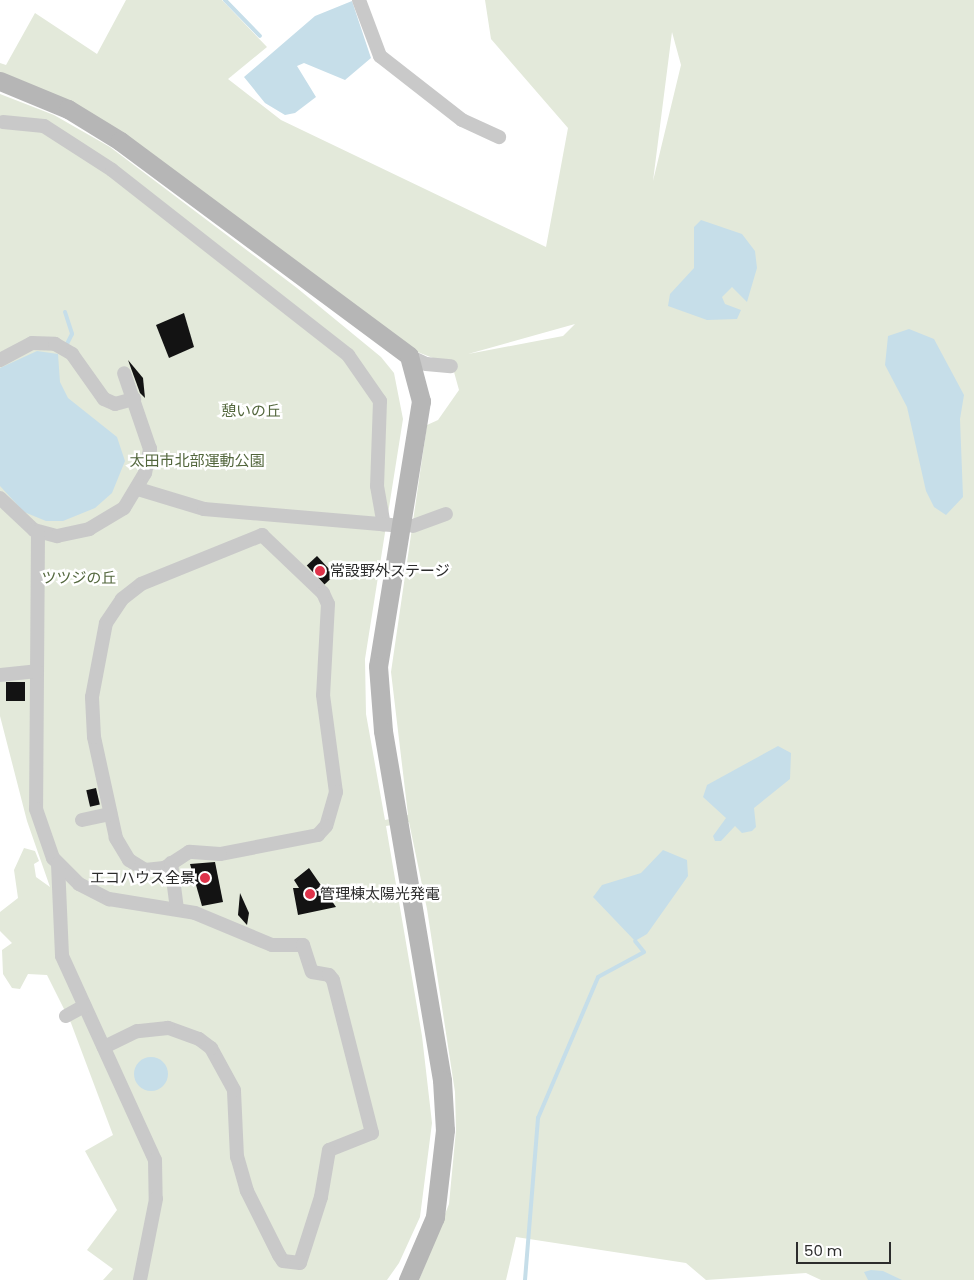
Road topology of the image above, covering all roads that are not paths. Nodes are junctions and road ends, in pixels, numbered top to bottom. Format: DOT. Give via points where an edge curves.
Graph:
graph roads {
  1 [pos="359,0"];
  2 [pos="0,81"];
  3 [pos="2,122"];
  4 [pos="499,137"];
  5 [pos="409,356"];
  6 [pos="0,360"];
  7 [pos="451,366"];
  8 [pos="124,373"];
  9 [pos="134,399"];
  10 [pos="138,489"];
  11 [pos="0,498"];
  12 [pos="446,514"];
  13 [pos="412,526"];
  14 [pos="38,532"];
  15 [pos="37,671"];
  16 [pos="0,676"];
  17 [pos="110,814"];
  18 [pos="82,820"];
  19 [pos="171,863"];
  20 [pos="58,864"];
  21 [pos="177,909"];
  22 [pos="84,1006"];
  23 [pos="66,1016"];
  24 [pos="104,1046"];
  25 [pos="140,1280"];
  26 [pos="408,1280"];
  1 -- 4 [label="street" via="380,56 462,120"];
  2 -- 5 [label="street" via="68,109 120,141"];
  3 -- 10 [label="street" via="44,126 112,170 348,355 380,401 376,479 388,524 204,509"];
  5 -- 7 [label="street" via="426,364"];
  5 -- 26 [label="street" via="421,401 378,666 382,730 442,1080 445,1130 435,1217"];
  6 -- 9 [label="street" via="32,343 55,344 72,354 104,399 115,404"];
  8 -- 9 [label="street"];
  9 -- 10 [label="street" via="150,449"];
  10 -- 14 [label="street" via="124,508 89,529 66,536"];
  11 -- 14 [label="street"];
  12 -- 13 [label="street"];
  14 -- 15 [label="street"];
  15 -- 16 [label="street"];
  15 -- 20 [label="street" via="36,809 42,835"];
  17 -- 18 [label="street"];
  17 -- 19 [label="street" via="129,860 151,872"];
  17 -- 19 [label="street" via="94,737 92,697 110,614 140,584 267,535 323,593 328,604 323,695 335,797 318,835 220,854 189,852"];
  19 -- 21 [label="street"];
  20 -- 21 [label="street" via="101,896"];
  20 -- 22 [label="street" via="59,943"];
  21 -- 24 [label="street" via="227,924 258,941 304,945 312,972 329,975 333,980 372,1133 329,1150 319,1206 300,1263 283,1261 247,1191 237,1157 234,1090 211,1048 199,1038 168,1028 137,1031"];
  22 -- 23 [label="street"];
  22 -- 24 [label="street"];
  24 -- 25 [label="street" via="155,1160 156,1199"];
}
